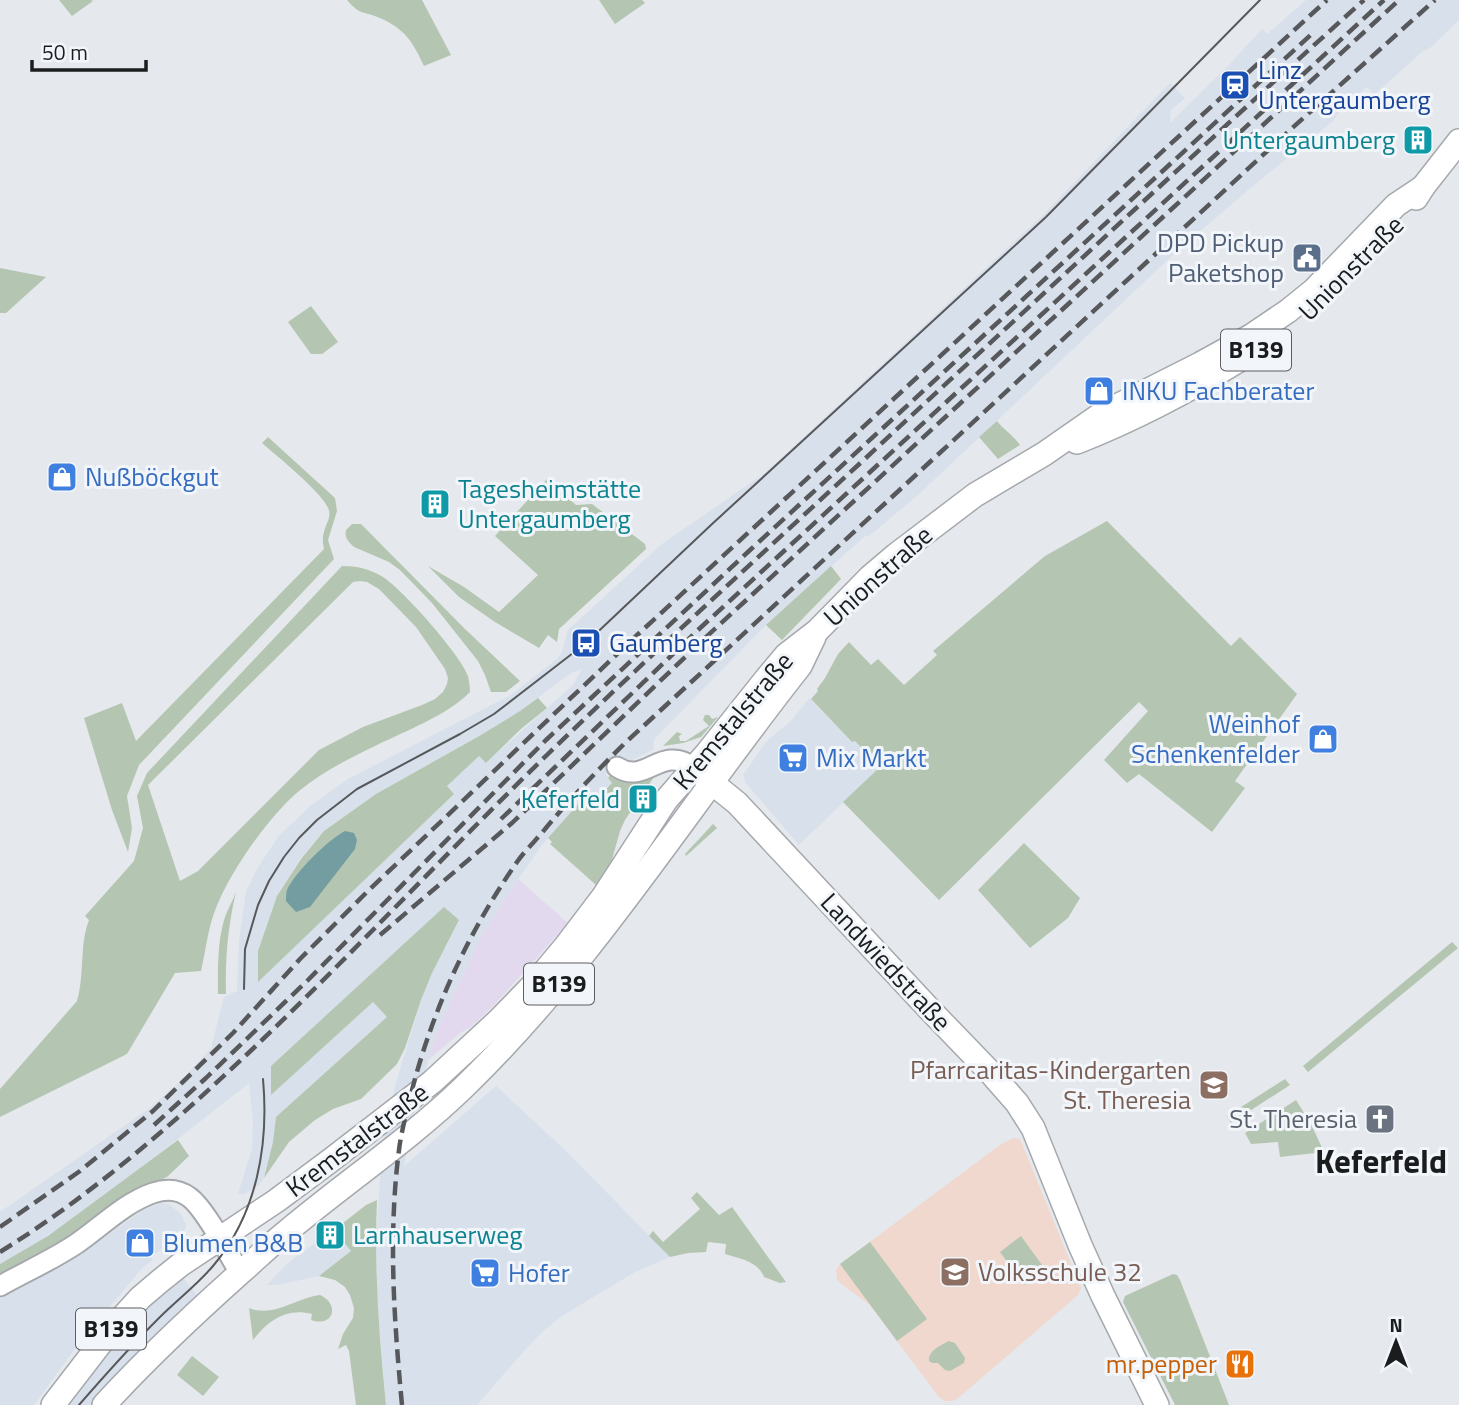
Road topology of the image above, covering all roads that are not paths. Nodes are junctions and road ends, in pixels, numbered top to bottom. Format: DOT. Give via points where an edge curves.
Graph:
graph roads {
  1 [pos="1459,141"];
  2 [pos="817,631"];
  3 [pos="617,767"];
  4 [pos="693,767"];
  5 [pos="712,782"];
  6 [pos="219,1238"];
  7 [pos="240,1273"];
  8 [pos="0,1286"];
  9 [pos="53,1405"];
  10 [pos="104,1405"];
  11 [pos="1157,1405"];
  1 -- 2 [label="main road, Unionstraße / B139" via="1407,214 1362,264 1296,323 1204,381 1111,429 1044,454 975,495 856,590"];
  2 -- 4 [label="main road, Kremstalstraße / B139" via="786,655"];
  2 -- 5 [label="main road, Kremstalstraße / B139" via="800,666"];
  3 -- 4 [label="street" via="632,773 674,760"];
  4 -- 5 [label="main road, Landwiedstraße"];
  4 -- 6 [label="main road, Kremstalstraße / B139" via="589,916 534,985 498,1021 432,1082 297,1186"];
  5 -- 7 [label="main road, Kremstalstraße / B139" via="610,922 507,1044 395,1146"];
  5 -- 11 [label="main road, Landwiedstraße" via="737,803 1017,1103 1033,1128 1080,1245"];
  6 -- 7 [label="street"];
  6 -- 8 [label="street" via="192,1198 161,1191 132,1203 62,1252"];
  6 -- 9 [label="main road, Kremstalstraße / B139" via="140,1298"];
  7 -- 10 [label="main road, Kremstalstraße / B139" via="169,1337"];
}
